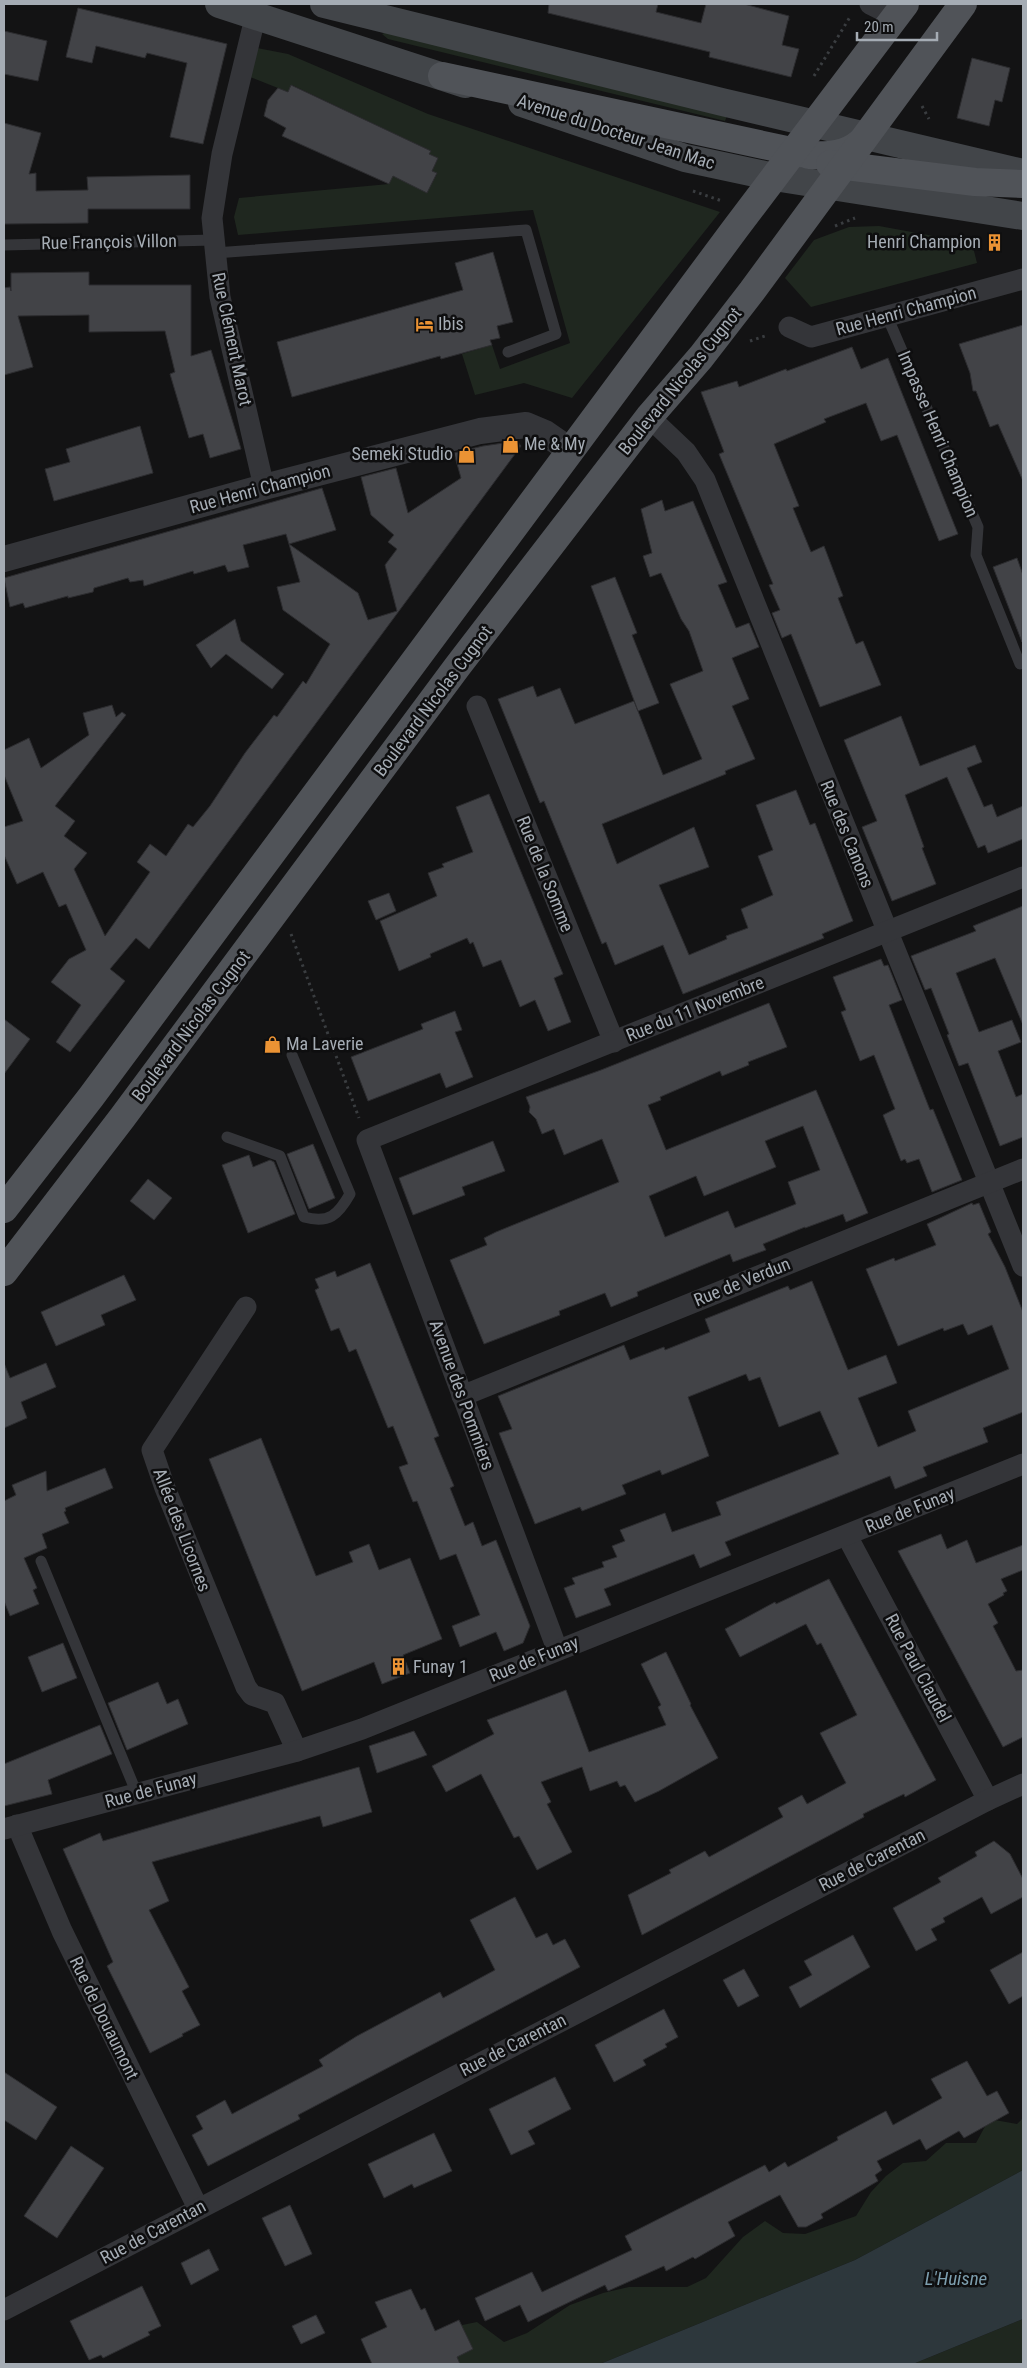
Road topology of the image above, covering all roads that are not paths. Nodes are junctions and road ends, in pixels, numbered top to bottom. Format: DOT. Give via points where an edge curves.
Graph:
graph roads {
  1 [pos="219,4"];
  2 [pos="324,4"];
  3 [pos="963,4"];
  4 [pos="862,7"];
  5 [pos="901,10"];
  6 [pos="256,14"];
  7 [pos="442,76"];
  8 [pos="816,123"];
  9 [pos="868,135"];
  10 [pos="794,152"];
  11 [pos="846,164"];
  12 [pos="1023,173"];
  13 [pos="776,175"];
  14 [pos="1023,184"];
  15 [pos="829,186"];
  16 [pos="1023,216"];
  17 [pos="4,244"];
  18 [pos="214,246"];
  19 [pos="1023,279"];
  20 [pos="887,316"];
  21 [pos="789,327"];
  22 [pos="508,352"];
  23 [pos="649,417"];
  24 [pos="570,452"];
  25 [pos="264,487"];
  26 [pos="4,559"];
  27 [pos="1020,664"];
  28 [pos="477,706"];
  29 [pos="1023,877"];
  30 [pos="887,933"];
  31 [pos="614,1042"];
  32 [pos="292,1055"];
  33 [pos="227,1137"];
  34 [pos="367,1140"];
  35 [pos="1023,1169"];
  36 [pos="988,1183"];
  37 [pos="4,1209"];
  38 [pos="1023,1266"];
  39 [pos="4,1272"];
  40 [pos="246,1307"];
  41 [pos="462,1396"];
  42 [pos="1023,1464"];
  43 [pos="847,1536"];
  44 [pos="41,1561"];
  45 [pos="557,1649"];
  46 [pos="297,1751"];
  47 [pos="1023,1784"];
  48 [pos="137,1794"];
  49 [pos="988,1800"];
  50 [pos="11,1827"];
  51 [pos="198,2208"];
  52 [pos="4,2310"];
  1 -- 6 [label="main road, Avenue du Docteur Jean Mac"];
  2 -- 8 [label="main road"];
  3 -- 9 [label="main road, Boulevard Nicolas Cugnot"];
  4 -- 5 [label="street"];
  5 -- 8 [label="main road"];
  6 -- 7 [label="main road, Avenue du Docteur Jean Mac"];
  6 -- 18 [label="street, Rue Clément Marot" via="222,154 212,218"];
  7 -- 10 [label="main road"];
  7 -- 13 [label="main road, Avenue du Docteur Jean Mac" via="685,158"];
  8 -- 9 [label="main road"];
  8 -- 10 [label="main road"];
  9 -- 10 [label="main road" via="846,152 834,156"];
  9 -- 11 [label="main road, Boulevard Nicolas Cugnot"];
  9 -- 12 [label="main road"];
  10 -- 13 [label="main road"];
  11 -- 13 [label="main road" via="791,167"];
  11 -- 14 [label="main road" via="974,182"];
  11 -- 15 [label="main road, Boulevard Nicolas Cugnot"];
  13 -- 15 [label="main road, Avenue du Docteur Jean Mac"];
  13 -- 24 [label="main road"];
  15 -- 16 [label="main road, Avenue du Docteur Jean Mac"];
  15 -- 23 [label="main road, Boulevard Nicolas Cugnot" via="724,327"];
  17 -- 18 [label="lane, Rue François Villon"];
  18 -- 22 [label="lane, Rue François Villon" via="526,230 556,334"];
  18 -- 25 [label="street, Rue Clément Marot" via="220,296"];
  19 -- 20 [label="street, Rue Henri Champion"];
  20 -- 21 [label="street, Rue Henri Champion" via="811,337"];
  20 -- 27 [label="lane, Impasse Henri Champion" via="978,527 976,555"];
  23 -- 30 [label="street, Rue des Canons" via="686,452 705,480"];
  23 -- 39 [label="main road, Boulevard Nicolas Cugnot" via="457,667"];
  24 -- 25 [label="street, Rue Henri Champion" via="545,432 526,425 480,431"];
  24 -- 37 [label="main road" via="97,1089"];
  25 -- 26 [label="street, Rue Henri Champion"];
  28 -- 31 [label="street, Rue de la Somme"];
  29 -- 30 [label="street, Rue du 11 Novembre"];
  30 -- 31 [label="street, Rue du 11 Novembre"];
  30 -- 36 [label="street, Rue des Canons"];
  31 -- 34 [label="street, Rue du 11 Novembre"];
  32 -- 33 [label="lane" via="350,1194 340,1211 320,1221 304,1217 280,1156"];
  34 -- 41 [label="street, Avenue des Pommiers"];
  35 -- 36 [label="street, Rue de Verdun"];
  36 -- 38 [label="street, Rue des Canons"];
  36 -- 41 [label="street, Rue de Verdun"];
  40 -- 46 [label="street, Allée des Licornes" via="152,1450 164,1488 246,1687 252,1695 275,1703"];
  41 -- 45 [label="street, Avenue des Pommiers"];
  42 -- 43 [label="street, Rue de Funay"];
  43 -- 45 [label="street, Rue de Funay"];
  43 -- 49 [label="street, Rue Paul Claudel"];
  44 -- 48 [label="lane"];
  45 -- 46 [label="street, Rue de Funay" via="401,1714"];
  46 -- 48 [label="street, Rue de Funay"];
  47 -- 49 [label="street, Rue de Carentan"];
  48 -- 50 [label="street, Rue de Funay"];
  49 -- 51 [label="street, Rue de Carentan"];
  50 -- 51 [label="street, Rue de Douaumont"];
  51 -- 52 [label="street, Rue de Carentan"];
}
